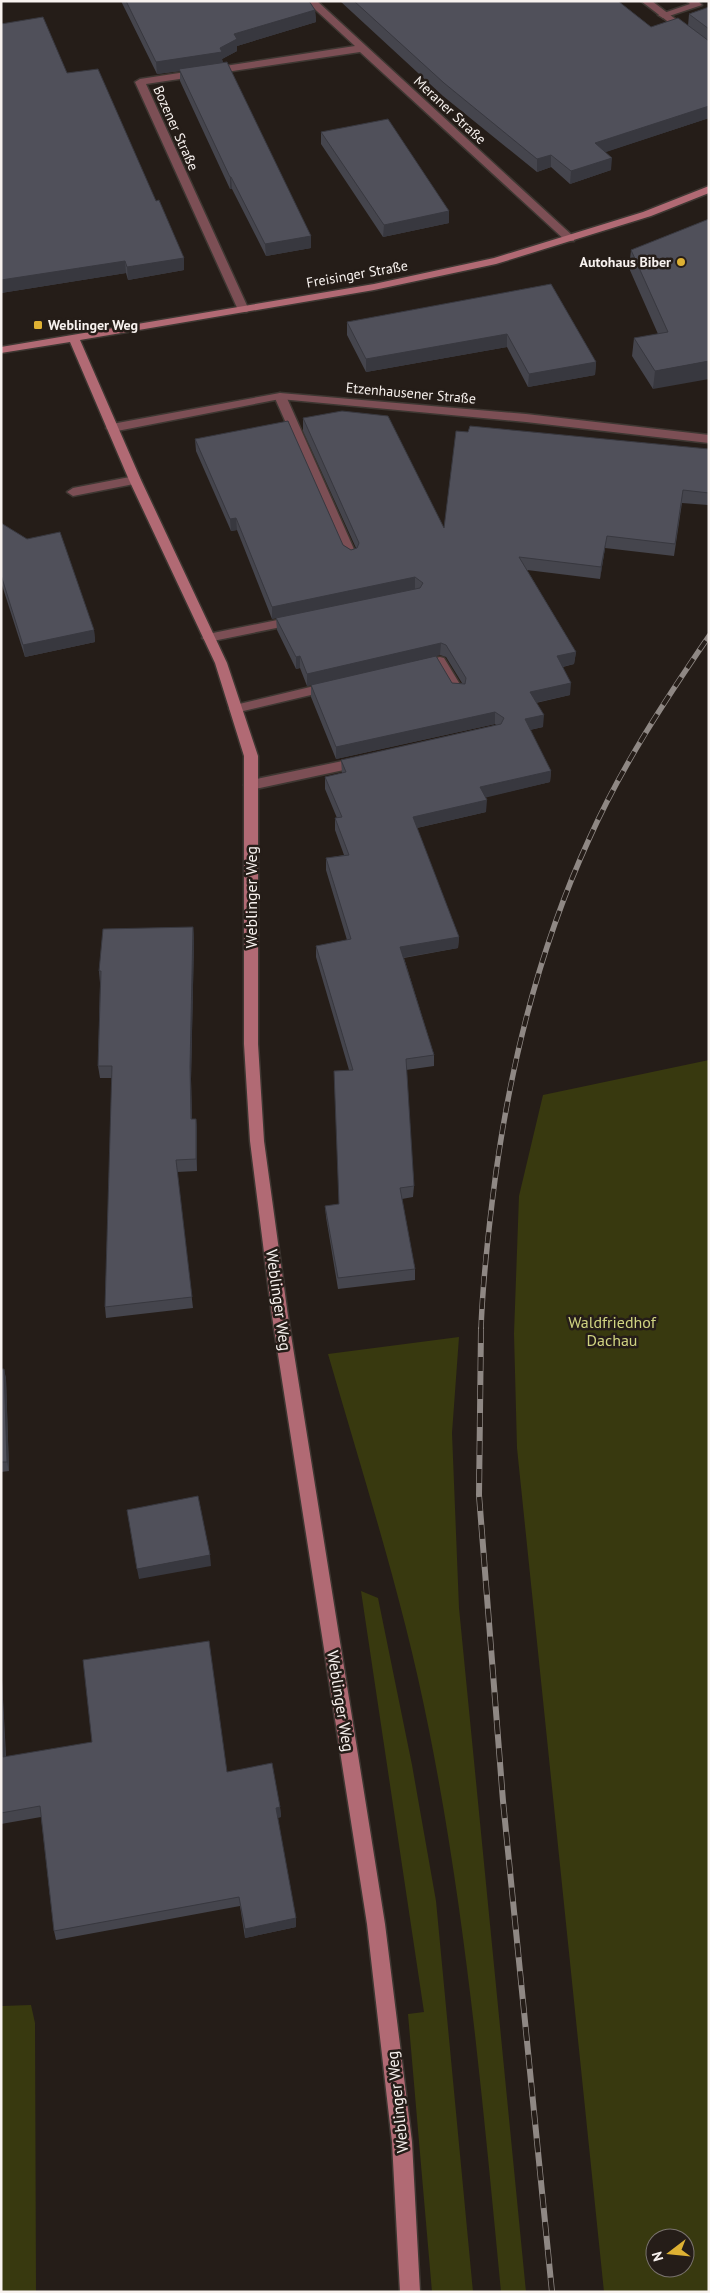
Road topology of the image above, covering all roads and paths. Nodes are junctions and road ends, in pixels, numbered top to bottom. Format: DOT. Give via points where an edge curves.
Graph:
graph roads {
  1 [pos="311,1"];
  2 [pos="646,1"];
  3 [pos="692,1"];
  4 [pos="663,15"];
  5 [pos="364,48"];
  6 [pos="709,50"];
  7 [pos="709,189"];
  8 [pos="570,239"];
  9 [pos="243,310"];
  10 [pos="74,338"];
  11 [pos="1,350"];
  12 [pos="280,396"];
  13 [pos="112,428"];
  14 [pos="709,439"];
  15 [pos="135,480"];
  16 [pos="73,492"];
  17 [pos="352,556"];
  18 [pos="312,617"];
  19 [pos="208,638"];
  20 [pos="411,668"];
  21 [pos="343,684"];
  22 [pos="458,690"];
  23 [pos="235,708"];
  24 [pos="370,760"];
  25 [pos="251,785"];
  26 [pos="410,2292"];
  1 -- 5 [label="street, Meraner Straße"];
  2 -- 4 [label="street"];
  3 -- 4 [label="street" via="698,5"];
  4 -- 6 [label="street"];
  5 -- 8 [label="street, Meraner Straße"];
  5 -- 9 [label="street, Bozener Straße" via="140,82"];
  7 -- 8 [label="street, Freisinger Straße"];
  8 -- 9 [label="street, Freisinger Straße" via="487,263"];
  9 -- 10 [label="street, Freisinger Straße"];
  10 -- 11 [label="street, Freisinger Straße"];
  10 -- 13 [label="street, Weblinger Weg"];
  12 -- 13 [label="street, Etzenhausener Straße"];
  12 -- 14 [label="street, Etzenhausener Straße" via="526,418"];
  12 -- 17 [label="street"];
  13 -- 15 [label="street, Weblinger Weg"];
  15 -- 16 [label="street"];
  15 -- 19 [label="street, Weblinger Weg"];
  18 -- 19 [label="street"];
  19 -- 23 [label="street, Weblinger Weg" via="221,664"];
  20 -- 22 [label="street" via="440,661"];
  21 -- 23 [label="street"];
  23 -- 25 [label="street, Weblinger Weg" via="251,756"];
  24 -- 25 [label="street"];
  25 -- 26 [label="street, Weblinger Weg" via="251,1044 257,1141 280,1316 376,1924 402,2142"];
}
